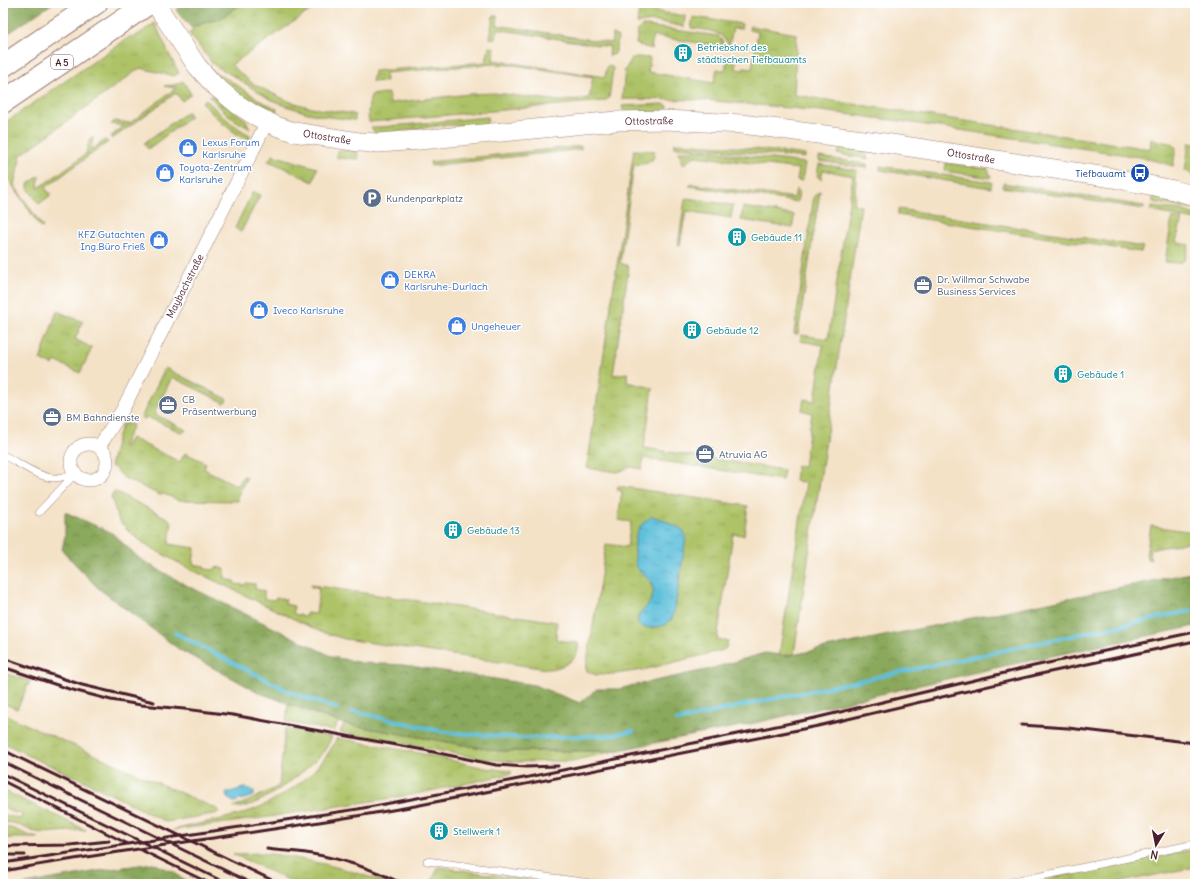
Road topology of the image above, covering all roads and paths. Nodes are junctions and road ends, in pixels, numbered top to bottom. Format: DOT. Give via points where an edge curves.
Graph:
graph roads {
  1 [pos="96,3"];
  2 [pos="149,3"];
  3 [pos="155,3"];
  4 [pos="3,66"];
  5 [pos="3,102"];
  6 [pos="267,122"];
  7 [pos="1195,196"];
  8 [pos="99,447"];
  9 [pos="3,455"];
  10 [pos="75,474"];
  11 [pos="39,512"];
  12 [pos="1195,844"];
  13 [pos="427,861"];
  14 [pos="598,884"];
  15 [pos="1003,884"];
  1 -- 4 [label="highway"];
  2 -- 5 [label="highway, A 5"];
  3 -- 6 [label="main road, Ottostraße" via="197,66 214,85 237,104"];
  6 -- 7 [label="main road, Ottostraße" via="294,132 369,143 616,121 665,120 742,124 1113,178"];
  6 -- 8 [label="street, Maybachstraße" via="123,409"];
  8 -- 10 [label="street" via="87,444 72,454 72,470"];
  8 -- 10 [label="street" via="107,462 102,474 87,480"];
  9 -- 10 [label="lane" via="52,478"];
  10 -- 11 [label="lane"];
  12 -- 15 [label="lane"];
  13 -- 14 [label="lane"];
}
